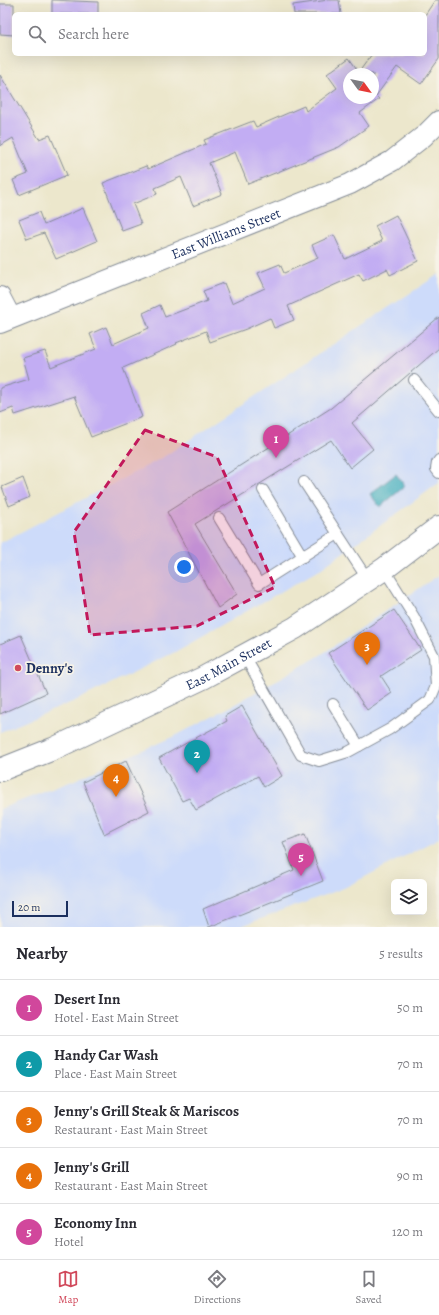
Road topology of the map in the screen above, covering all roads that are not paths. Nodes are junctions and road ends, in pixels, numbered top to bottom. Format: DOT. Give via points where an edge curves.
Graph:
graph roads {
  1 [pos="439,121"];
  2 [pos="0,297"];
  3 [pos="5,321"];
  4 [pos="414,380"];
  5 [pos="439,411"];
  6 [pos="439,460"];
  7 [pos="439,473"];
  8 [pos="304,482"];
  9 [pos="263,490"];
  10 [pos="219,518"];
  11 [pos="338,534"];
  12 [pos="436,534"];
  13 [pos="303,556"];
  14 [pos="376,574"];
  15 [pos="244,656"];
  16 [pos="333,704"];
  17 [pos="359,746"];
  18 [pos="0,770"];
  1 -- 3 [label="street, East Williams Street" via="392,161 350,184"];
  2 -- 3 [label="street"];
  4 -- 5 [label="lane"];
  6 -- 7 [label="lane" via="436,470"];
  8 -- 11 [label="lane"];
  9 -- 13 [label="lane"];
  10 -- 13 [label="lane" via="259,584"];
  11 -- 13 [label="lane"];
  11 -- 14 [label="lane"];
  12 -- 14 [label="main road, East Main Street"];
  14 -- 15 [label="main road, East Main Street" via="295,628"];
  14 -- 17 [label="lane" via="414,617 434,656 436,686 430,700 390,729"];
  15 -- 17 [label="lane" via="301,755 319,761"];
  15 -- 18 [label="main road, East Main Street" via="124,716"];
  16 -- 17 [label="lane"];
}
